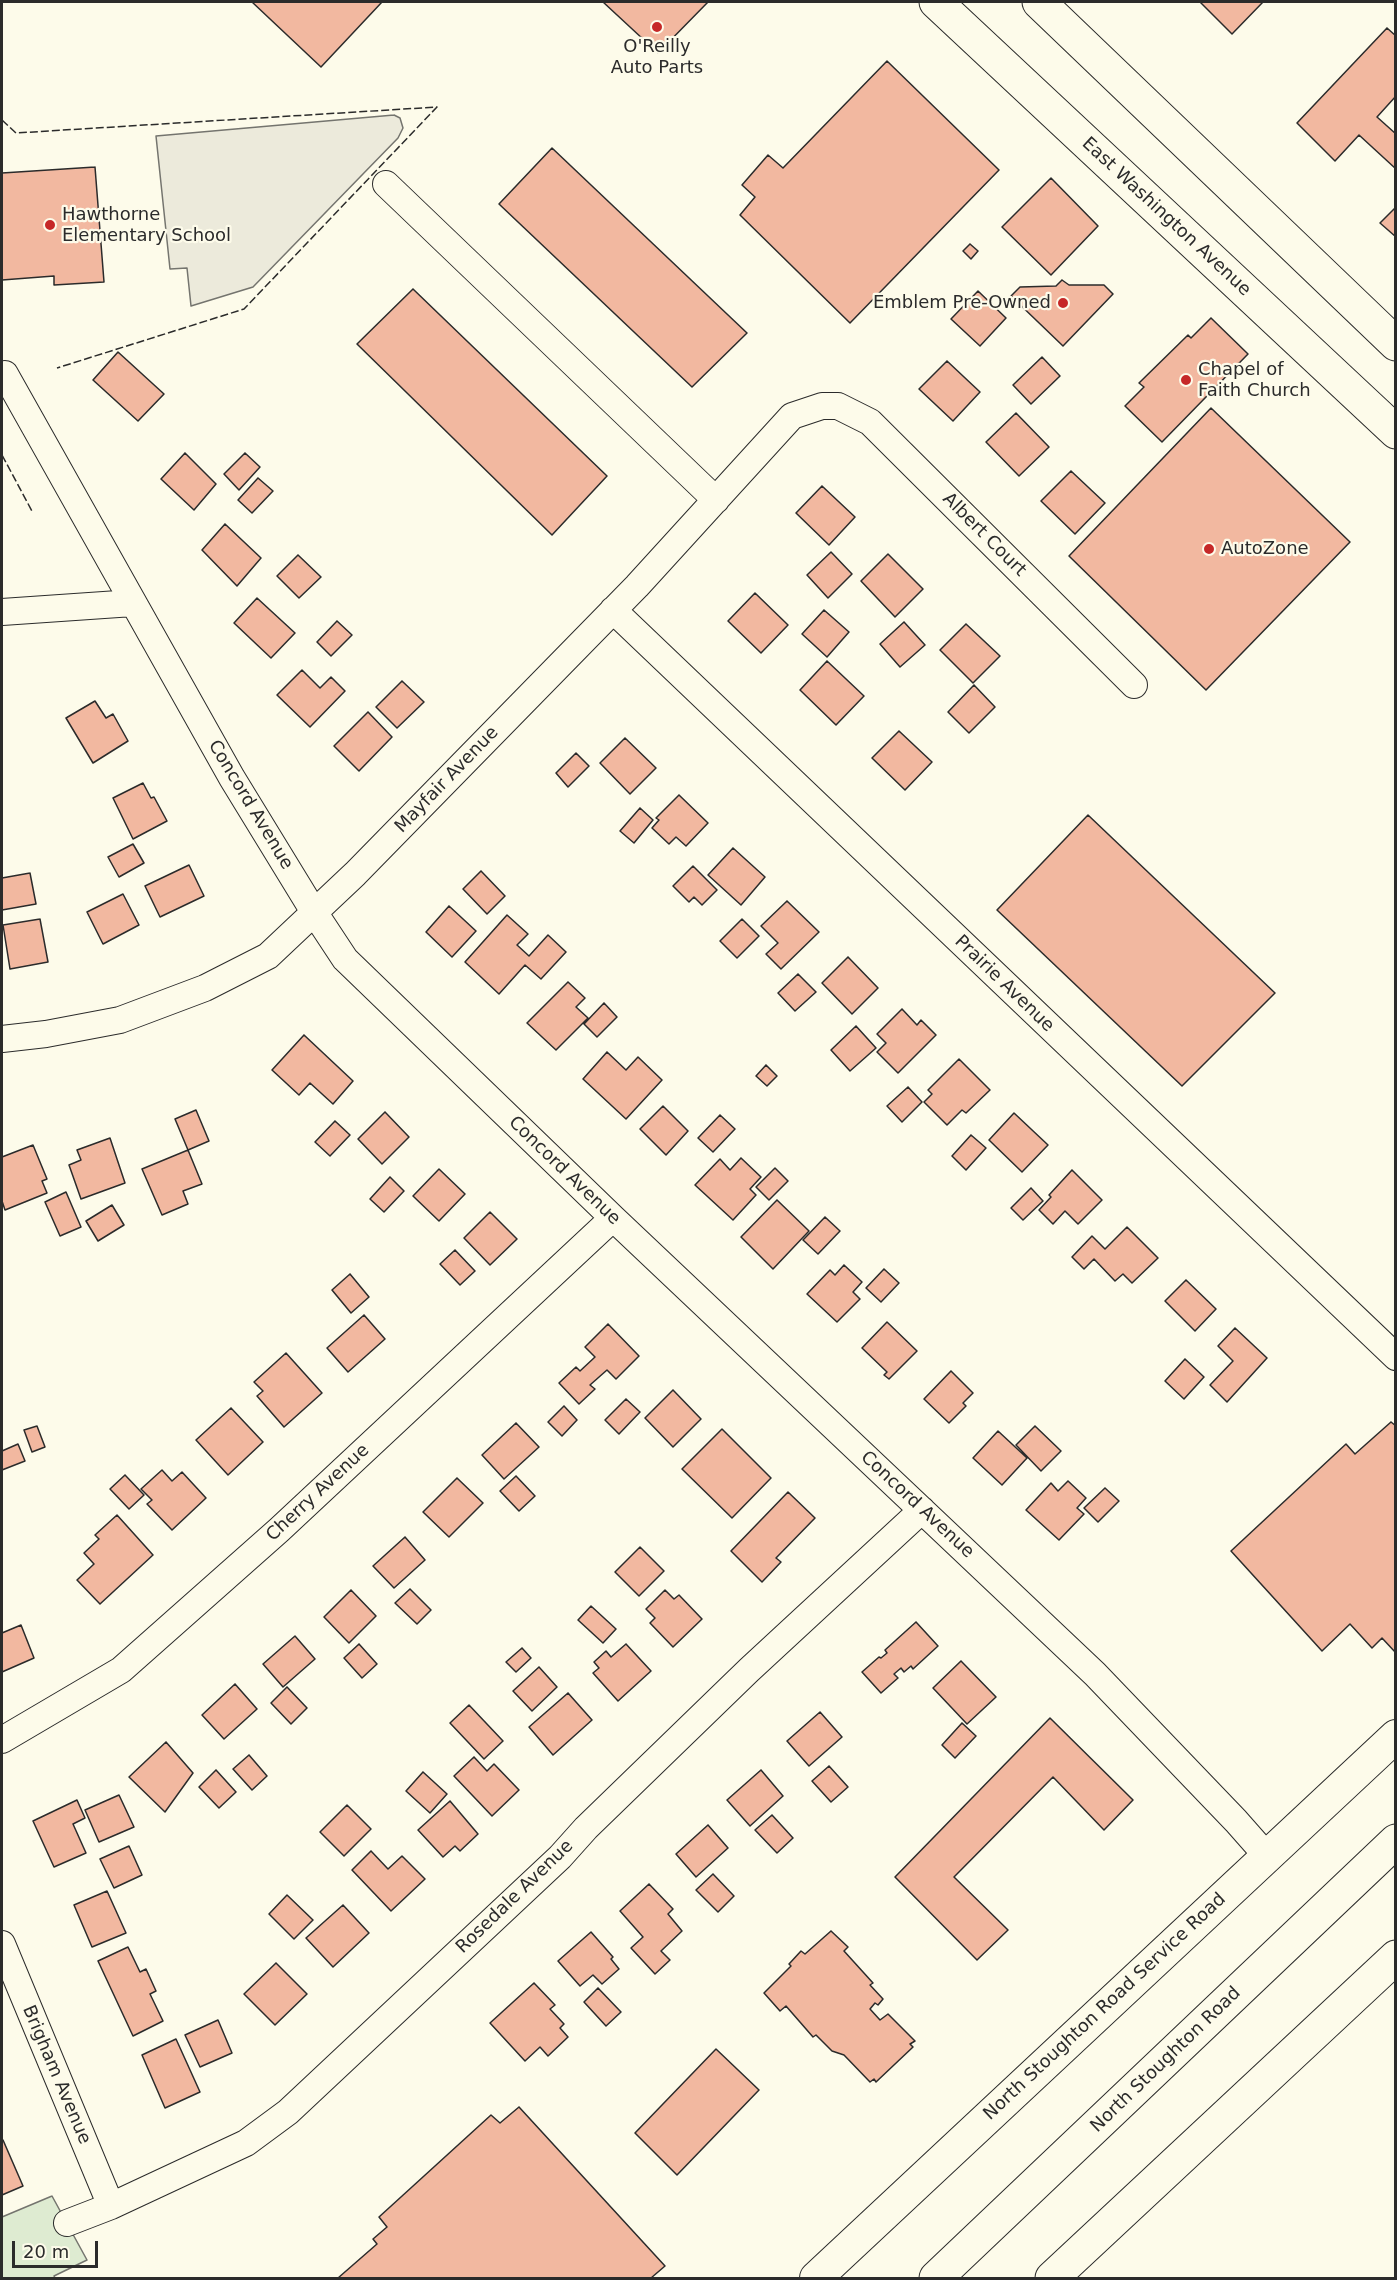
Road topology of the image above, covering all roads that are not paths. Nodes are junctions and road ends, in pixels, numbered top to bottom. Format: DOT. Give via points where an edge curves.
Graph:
graph roads {
  1 [pos="936,2"];
  2 [pos="1039,2"];
  3 [pos="386,184"];
  4 [pos="1395,344"];
  5 [pos="6,374"];
  6 [pos="822,406"];
  7 [pos="1395,432"];
  8 [pos="716,500"];
  9 [pos="133,603"];
  10 [pos="613,610"];
  11 [pos="2,612"];
  12 [pos="1134,685"];
  13 [pos="314,912"];
  14 [pos="2,1039"];
  15 [pos="613,1218"];
  16 [pos="1395,1357"];
  17 [pos="922,1510"];
  18 [pos="1395,1736"];
  19 [pos="2,1740"];
  20 [pos="1395,1841"];
  21 [pos="1266,1856"];
  22 [pos="2,1944"];
  23 [pos="1395,1957"];
  24 [pos="111,2206"];
  25 [pos="67,2223"];
  26 [pos="816,2278"];
  27 [pos="936,2278"];
  28 [pos="1052,2278"];
  1 -- 7 [label="main road, East Washington Avenue"];
  2 -- 4 [label="main road"];
  3 -- 8 [label="street"];
  5 -- 9 [label="street, Concord Avenue"];
  6 -- 8 [label="street, Mayfair Avenue" via="792,416"];
  6 -- 12 [label="street, Albert Court" via="838,406 870,422"];
  8 -- 10 [label="street, Mayfair Avenue"];
  9 -- 11 [label="street"];
  9 -- 13 [label="street, Concord Avenue" via="226,768"];
  10 -- 13 [label="street, Mayfair Avenue"];
  10 -- 16 [label="street, Prairie Avenue"];
  13 -- 14 [label="street, Mayfair Avenue" via="268,956 205,988 120,1020"];
  13 -- 15 [label="street, Concord Avenue" via="345,959"];
  15 -- 17 [label="street, Concord Avenue"];
  15 -- 19 [label="street, Cherry Avenue" via="279,1530 121,1670"];
  17 -- 21 [label="street, Concord Avenue" via="1095,1674"];
  17 -- 24 [label="street, Rosedale Avenue" via="749,1670 560,1857 288,2112 246,2144"];
  18 -- 21 [label="street, North Stoughton Road Service Road"];
  20 -- 27 [label="main road, North Stoughton Road"];
  21 -- 26 [label="street, North Stoughton Road Service Road"];
  22 -- 24 [label="street, Brigham Avenue"];
  23 -- 28 [label="main road"];
  24 -- 25 [label="street, Rosedale Avenue"];
}
